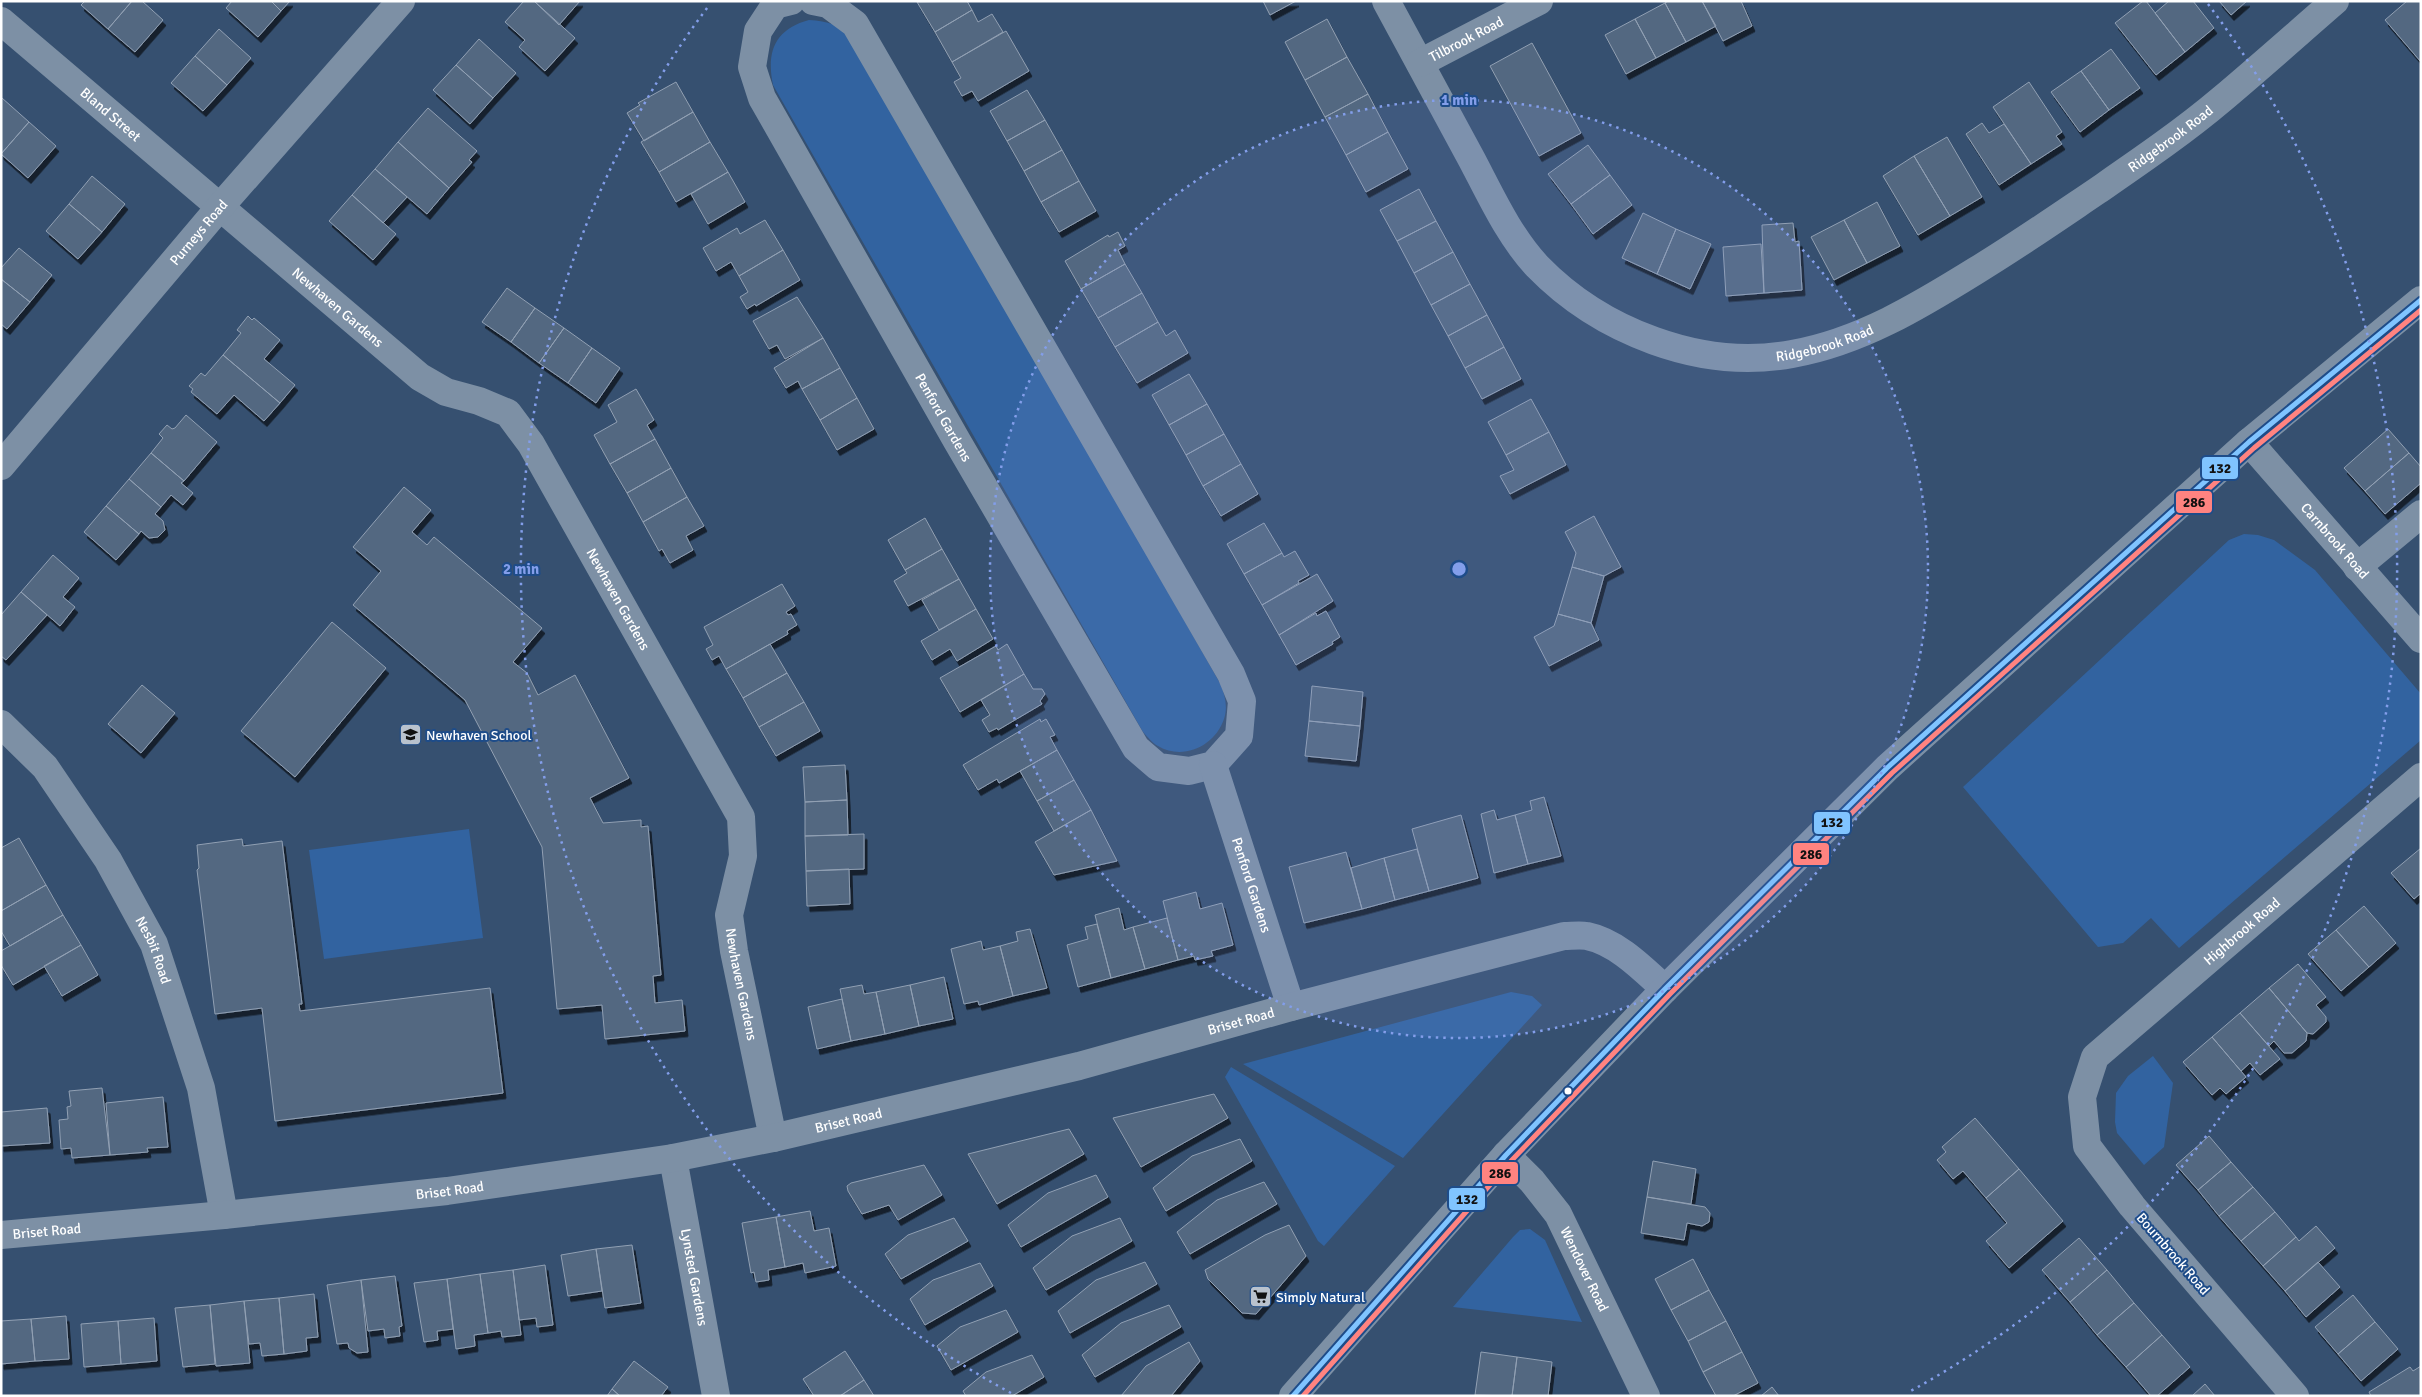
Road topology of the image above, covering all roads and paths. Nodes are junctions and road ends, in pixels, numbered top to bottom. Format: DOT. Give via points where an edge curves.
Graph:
graph roads {
  1 [pos="402,1"];
  2 [pos="813,1"];
  3 [pos="1386,1"];
  4 [pos="1539,1"];
  5 [pos="2335,1"];
  6 [pos="779,3"];
  7 [pos="1,22"];
  8 [pos="1420,63"];
  9 [pos="218,208"];
  10 [pos="2421,300"];
  11 [pos="2250,442"];
  12 [pos="1,466"];
  13 [pos="2421,514"];
  14 [pos="2357,567"];
  15 [pos="2421,638"];
  16 [pos="1,724"];
  17 [pos="1213,764"];
  18 [pos="2421,777"];
  19 [pos="1665,989"];
  20 [pos="1291,1007"];
  21 [pos="2082,1097"];
  22 [pos="773,1138"];
  23 [pos="1506,1155"];
  24 [pos="673,1158"];
  25 [pos="224,1215"];
  26 [pos="1,1235"];
  27 [pos="716,1396"];
  28 [pos="1294,1396"];
  29 [pos="1646,1396"];
  30 [pos="2295,1396"];
  1 -- 9 [label="street, Purneys Road"];
  2 -- 17 [label="street" via="828,4 855,24 1231,674 1242,701 1239,736"];
  3 -- 8 [label="street, Ridgebrook Road"];
  4 -- 8 [label="street, Tilbrook Road"];
  5 -- 8 [label="street, Ridgebrook Road" via="2220,101 2139,162 2014,248 1936,296 1876,328 1831,346 1790,355 1752,358 1667,345 1629,331 1565,292 1535,264 1510,229"];
  6 -- 17 [label="street, Penford Gardens" via="758,32 752,67 762,98 957,441 1136,748 1158,767 1189,771"];
  7 -- 9 [label="street, Bland Street"];
  9 -- 12 [label="street, Purneys Road"];
  9 -- 22 [label="street, Newhaven Gardens" via="420,377 446,392 479,401 508,414 531,444 741,817 743,856 729,914"];
  10 -- 11 [label="street"];
  11 -- 14 [label="street, Carnbrook Road"];
  11 -- 19 [label="street" via="1887,768"];
  13 -- 14 [label="street"];
  14 -- 15 [label="street, Carnbrook Road"];
  16 -- 25 [label="street, Nesbit Road" via="45,768 108,860 154,944 201,1088"];
  17 -- 20 [label="street, Penford Gardens"];
  18 -- 21 [label="street, Highbrook Road" via="2095,1056"];
  19 -- 20 [label="street, Briset Road" via="1608,943 1588,936 1564,936"];
  19 -- 23 [label="street"];
  20 -- 22 [label="street, Briset Road" via="1079,1066"];
  21 -- 30 [label="street, Bournbrook Road" via="2087,1146 2132,1206"];
  22 -- 24 [label="street, Briset Road"];
  23 -- 28 [label="street"];
  23 -- 29 [label="street, Wendover Road" via="1558,1214"];
  24 -- 25 [label="street, Briset Road" via="447,1191"];
  24 -- 27 [label="street, Lynsted Gardens"];
  25 -- 26 [label="street, Briset Road"];
}
